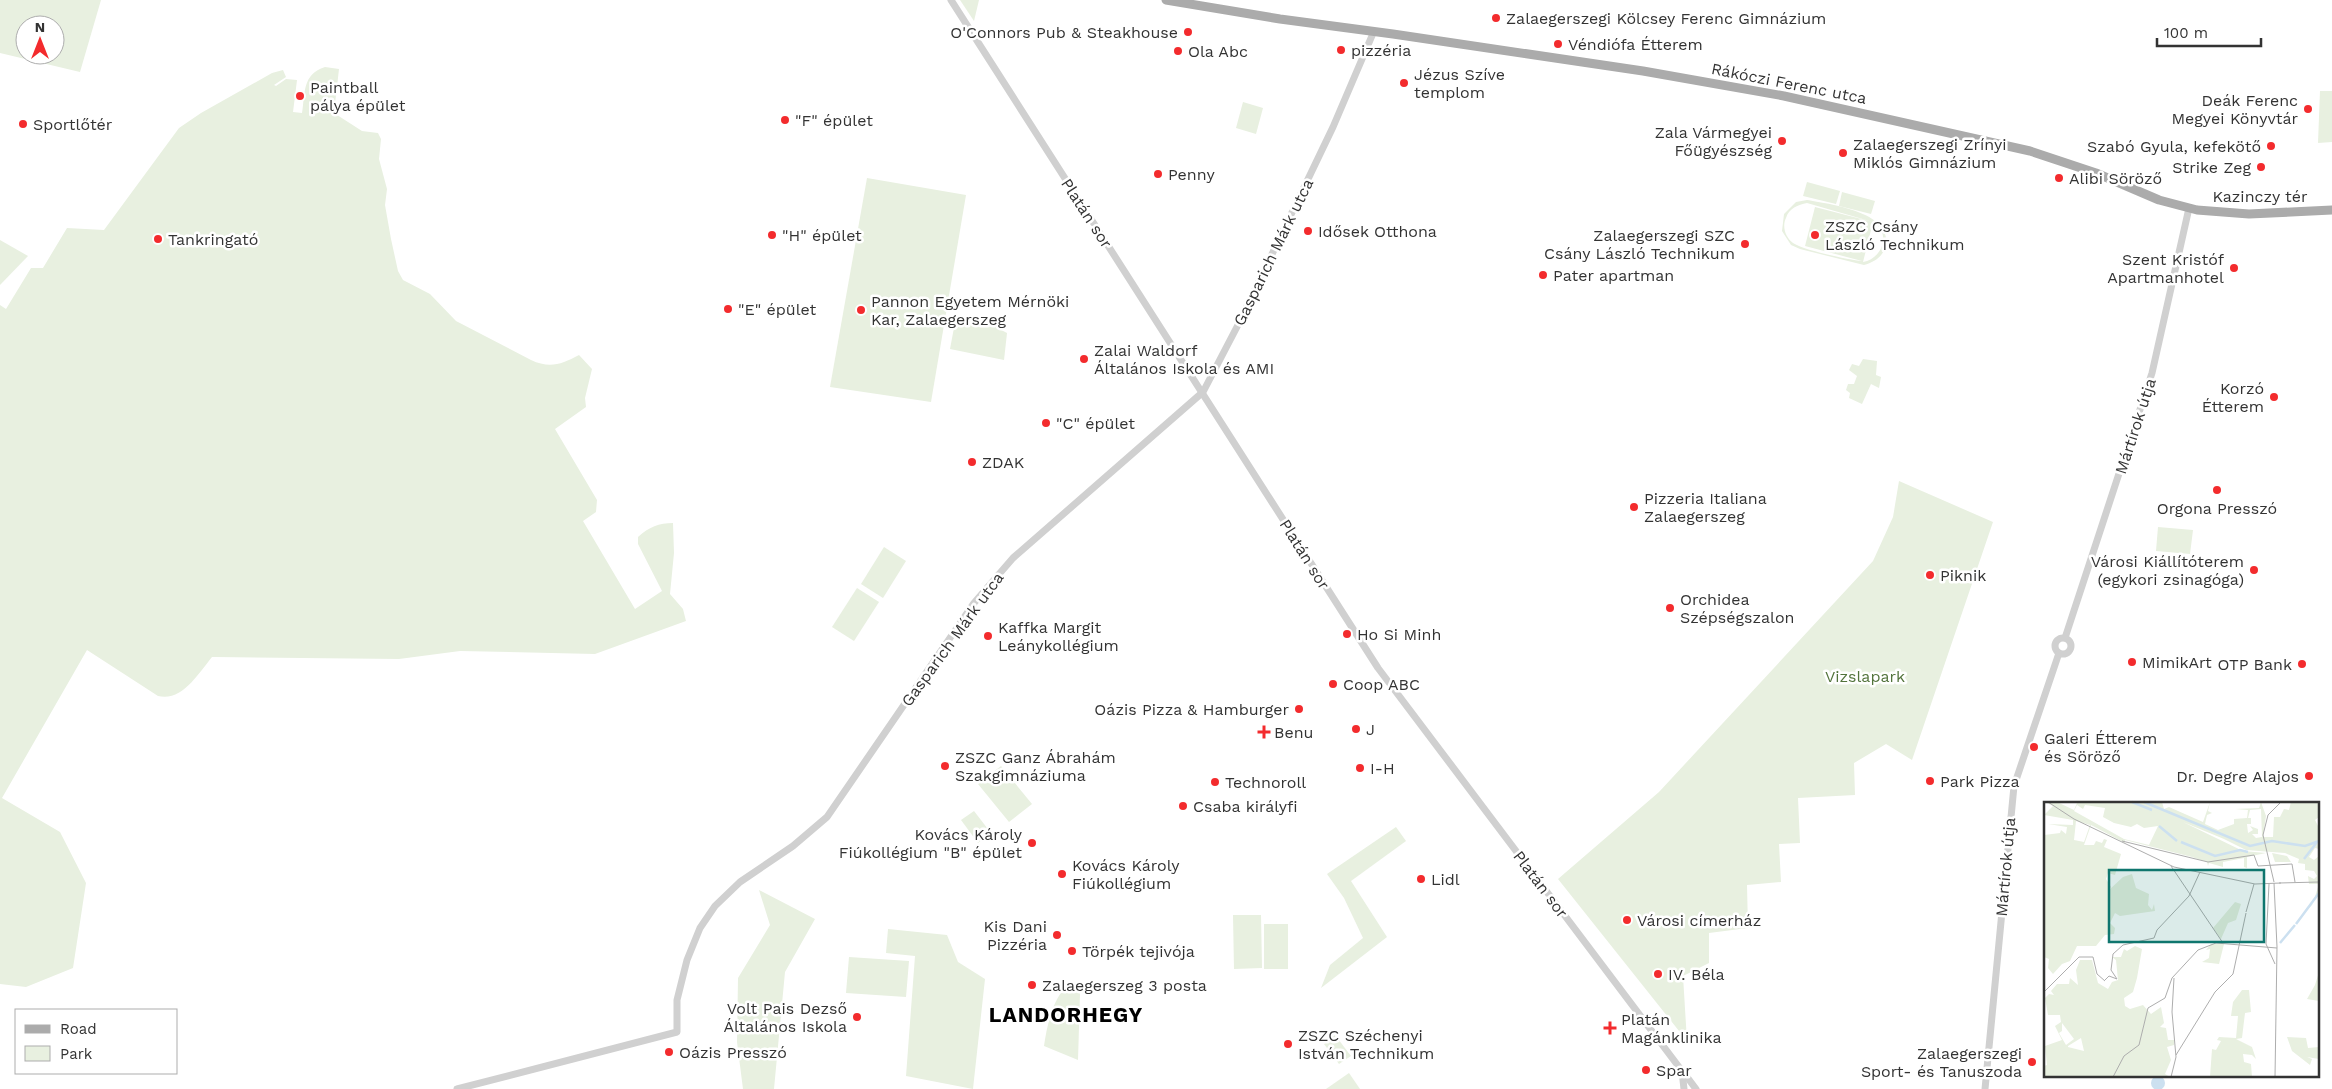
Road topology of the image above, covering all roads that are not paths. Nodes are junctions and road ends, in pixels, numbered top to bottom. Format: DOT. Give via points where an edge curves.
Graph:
graph roads {
  1 [pos="951,0"];
  2 [pos="1166,0"];
  3 [pos="1374,31"];
  4 [pos="2189,208"];
  5 [pos="2332,210"];
  6 [pos="1203,392"];
  7 [pos="2065,638"];
  8 [pos="2059,653"];
  9 [pos="1682,1071"];
  10 [pos="458,1089"];
  11 [pos="1684,1089"];
  12 [pos="1696,1089"];
  13 [pos="1985,1089"];
  1 -- 6 [label="street, Platán sor"];
  2 -- 3 [label="main road, Rákóczi Ferenc utca"];
  3 -- 4 [label="main road, Rákóczi Ferenc utca" via="1700,81 1937,128 2054,158 2159,200"];
  3 -- 6 [label="street, Gasparich Márk utca" via="1333,127"];
  4 -- 5 [label="main road, Kazinczy tér" via="2233,214"];
  4 -- 7 [label="street, Mártírok útja" via="2152,373"];
  6 -- 9 [label="street, Platán sor" via="1378,668"];
  6 -- 10 [label="street, Gasparich Márk utca" via="1007,564 974,603 827,817 793,846 731,888 715,906 700,928 687,960 677,1000 677,1032"];
  7 -- 8 [label="street" via="2056,642"];
  7 -- 8 [label="street" via="2070,642 2070,648 2066,653"];
  8 -- 13 [label="street, Mártírok útja" via="2014,786"];
  9 -- 11 [label="street"];
  9 -- 12 [label="street, Platán sor"];
}
